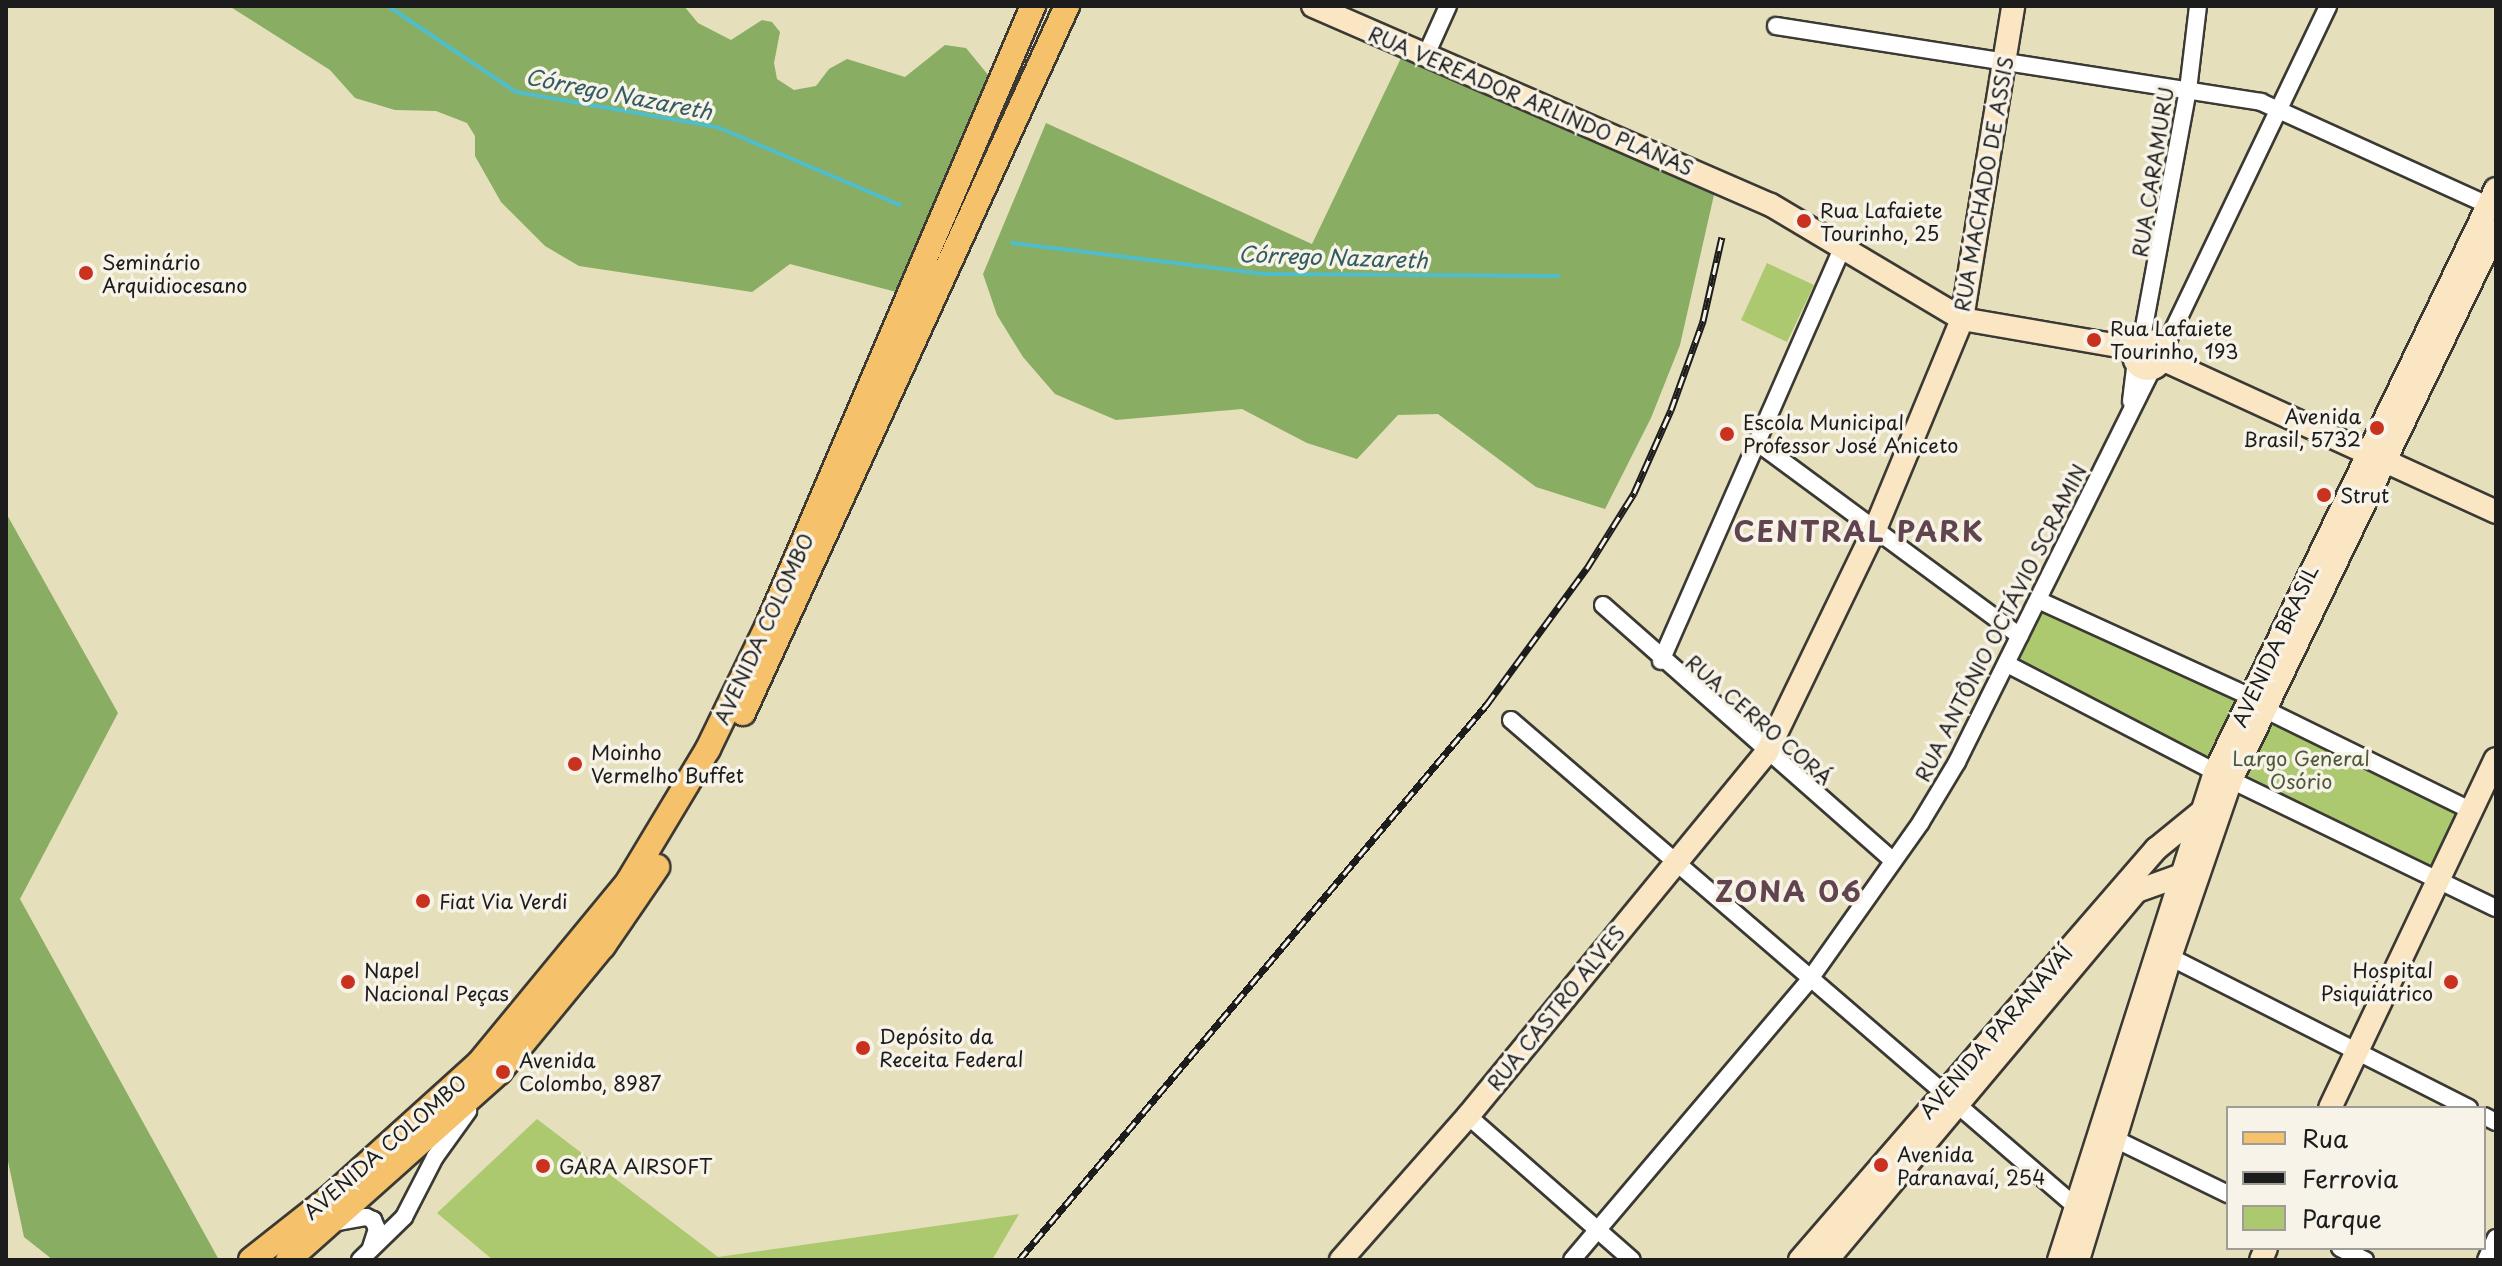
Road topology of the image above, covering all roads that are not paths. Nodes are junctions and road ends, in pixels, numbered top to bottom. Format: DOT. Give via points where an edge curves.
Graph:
graph roads {
  1 [pos="1033,6"];
  2 [pos="1067,6"];
  3 [pos="1313,6"];
  4 [pos="1448,6"];
  5 [pos="2013,6"];
  6 [pos="2198,6"];
  7 [pos="2328,6"];
  8 [pos="1776,26"];
  9 [pos="1426,55"];
  10 [pos="2006,65"];
  11 [pos="2188,90"];
  12 [pos="2281,110"];
  13 [pos="2492,197"];
  14 [pos="2496,230"];
  15 [pos="1843,247"];
  16 [pos="1962,319"];
  17 [pos="2148,356"];
  18 [pos="1758,443"];
  19 [pos="2376,454"];
  20 [pos="2496,512"];
  21 [pos="1876,527"];
  22 [pos="2038,600"];
  23 [pos="1603,605"];
  24 [pos="2020,636"];
  25 [pos="1661,661"];
  26 [pos="2007,664"];
  27 [pos="2257,703"];
  28 [pos="1511,720"];
  29 [pos="1767,752"];
  30 [pos="2496,759"];
  31 [pos="2223,776"];
  32 [pos="2472,811"];
  33 [pos="2200,813"];
  34 [pos="1893,861"];
  35 [pos="1676,862"];
  36 [pos="2190,872"];
  37 [pos="2440,881"];
  38 [pos="2496,908"];
  39 [pos="2170,957"];
  40 [pos="1810,979"];
  41 [pos="2356,1050"];
  42 [pos="499,1072"];
  43 [pos="1950,1099"];
  44 [pos="2331,1106"];
  45 [pos="2465,1106"];
  46 [pos="1468,1116"];
  47 [pos="2115,1139"];
  48 [pos="2226,1193"];
  49 [pos="2075,1206"];
  50 [pos="331,1224"];
  51 [pos="1597,1230"];
  52 [pos="2496,1238"];
  53 [pos="2344,1250"];
  54 [pos="364,1256"];
  55 [pos="2063,1258"];
  56 [pos="251,1260"];
  57 [pos="288,1260"];
  58 [pos="1341,1260"];
  59 [pos="1572,1260"];
  60 [pos="1632,1260"];
  61 [pos="1800,1260"];
  62 [pos="1827,1260"];
  63 [pos="2365,1260"];
  64 [pos="2486,1260"];
  1 -- 56 [label="main road, AVENIDA COLOMBO" via="767,627 708,749 628,882 479,1063 333,1195"];
  2 -- 42 [label="main road, AVENIDA COLOMBO" via="783,633 718,764 617,927"];
  3 -- 9 [label="street, RUA VEREADOR ARLINDO PLANAS"];
  4 -- 9 [label="street"];
  5 -- 10 [label="street, RUA MACHADO DE ASSIS"];
  6 -- 11 [label="street, RUA CARAMURU"];
  7 -- 12 [label="street, RUA ANTÔNIO OCTÁVIO SCRAMIN"];
  8 -- 10 [label="street"];
  9 -- 15 [label="street, RUA VEREADOR ARLINDO PLANAS" via="1749,196"];
  10 -- 11 [label="street"];
  10 -- 16 [label="street, RUA MACHADO DE ASSIS"];
  11 -- 12 [label="street"];
  11 -- 17 [label="street, RUA CARAMURU"];
  12 -- 13 [label="street"];
  12 -- 17 [label="street, RUA ANTÔNIO OCTÁVIO SCRAMIN"];
  13 -- 19 [label="street, AVENIDA BRASIL"];
  14 -- 19 [label="street, AVENIDA BRASIL"];
  15 -- 16 [label="street, RUA VEREADOR ARLINDO PLANAS"];
  15 -- 18 [label="street"];
  16 -- 17 [label="street"];
  16 -- 21 [label="street, RUA MACHADO DE ASSIS"];
  17 -- 19 [label="street"];
  17 -- 22 [label="street, RUA ANTÔNIO OCTÁVIO SCRAMIN" via="2130,412"];
  18 -- 21 [label="street"];
  18 -- 25 [label="street"];
  19 -- 20 [label="street"];
  19 -- 27 [label="street, AVENIDA BRASIL"];
  21 -- 24 [label="street"];
  21 -- 29 [label="street, RUA MACHADO DE ASSIS"];
  22 -- 24 [label="street, RUA ANTÔNIO OCTÁVIO SCRAMIN"];
  22 -- 27 [label="street"];
  23 -- 25 [label="street, RUA CERRO CORÁ"];
  24 -- 26 [label="street, RUA ANTÔNIO OCTÁVIO SCRAMIN"];
  25 -- 29 [label="street, RUA CERRO CORÁ"];
  26 -- 31 [label="street"];
  26 -- 34 [label="street, RUA ANTÔNIO OCTÁVIO SCRAMIN" via="1957,762"];
  27 -- 31 [label="street, AVENIDA BRASIL"];
  27 -- 32 [label="street"];
  28 -- 35 [label="street"];
  29 -- 34 [label="street, RUA CERRO CORÁ"];
  29 -- 35 [label="street, RUA CASTRO ALVES"];
  30 -- 32 [label="street"];
  31 -- 33 [label="street, AVENIDA BRASIL"];
  31 -- 36 [label="street, AVENIDA BRASIL"];
  31 -- 37 [label="street"];
  32 -- 37 [label="street"];
  33 -- 36 [label="street, AVENIDA BRASIL"];
  33 -- 43 [label="street, AVENIDA PARANAVAÍ" via="2156,849"];
  34 -- 40 [label="street, RUA ANTÔNIO OCTÁVIO SCRAMIN"];
  35 -- 40 [label="street"];
  35 -- 46 [label="street, RUA CASTRO ALVES"];
  36 -- 39 [label="street, AVENIDA BRASIL"];
  36 -- 43 [label="street, AVENIDA PARANAVAÍ" via="2137,891"];
  36 -- 49 [label="street, AVENIDA BRASIL"];
  37 -- 38 [label="street"];
  37 -- 41 [label="street"];
  39 -- 41 [label="street"];
  39 -- 47 [label="street, AVENIDA BRASIL"];
  40 -- 43 [label="street"];
  40 -- 51 [label="street, RUA ANTÔNIO OCTÁVIO SCRAMIN"];
  41 -- 44 [label="street"];
  41 -- 45 [label="street"];
  42 -- 50 [label="main road, AVENIDA COLOMBO"];
  42 -- 54 [label="street" via="435,1157 404,1217"];
  43 -- 49 [label="street"];
  43 -- 61 [label="street, AVENIDA PARANAVAÍ"];
  43 -- 62 [label="street, AVENIDA PARANAVAÍ"];
  46 -- 51 [label="street"];
  46 -- 58 [label="street, RUA CASTRO ALVES"];
  47 -- 48 [label="street"];
  47 -- 55 [label="street, AVENIDA BRASIL"];
  49 -- 55 [label="street, AVENIDA BRASIL"];
  50 -- 54 [label="street" via="373,1220 376,1239"];
  50 -- 57 [label="main road, AVENIDA COLOMBO"];
  51 -- 59 [label="street, RUA ANTÔNIO OCTÁVIO SCRAMIN"];
  51 -- 60 [label="street"];
  52 -- 64 [label="street"];
  53 -- 63 [label="street"];
}
